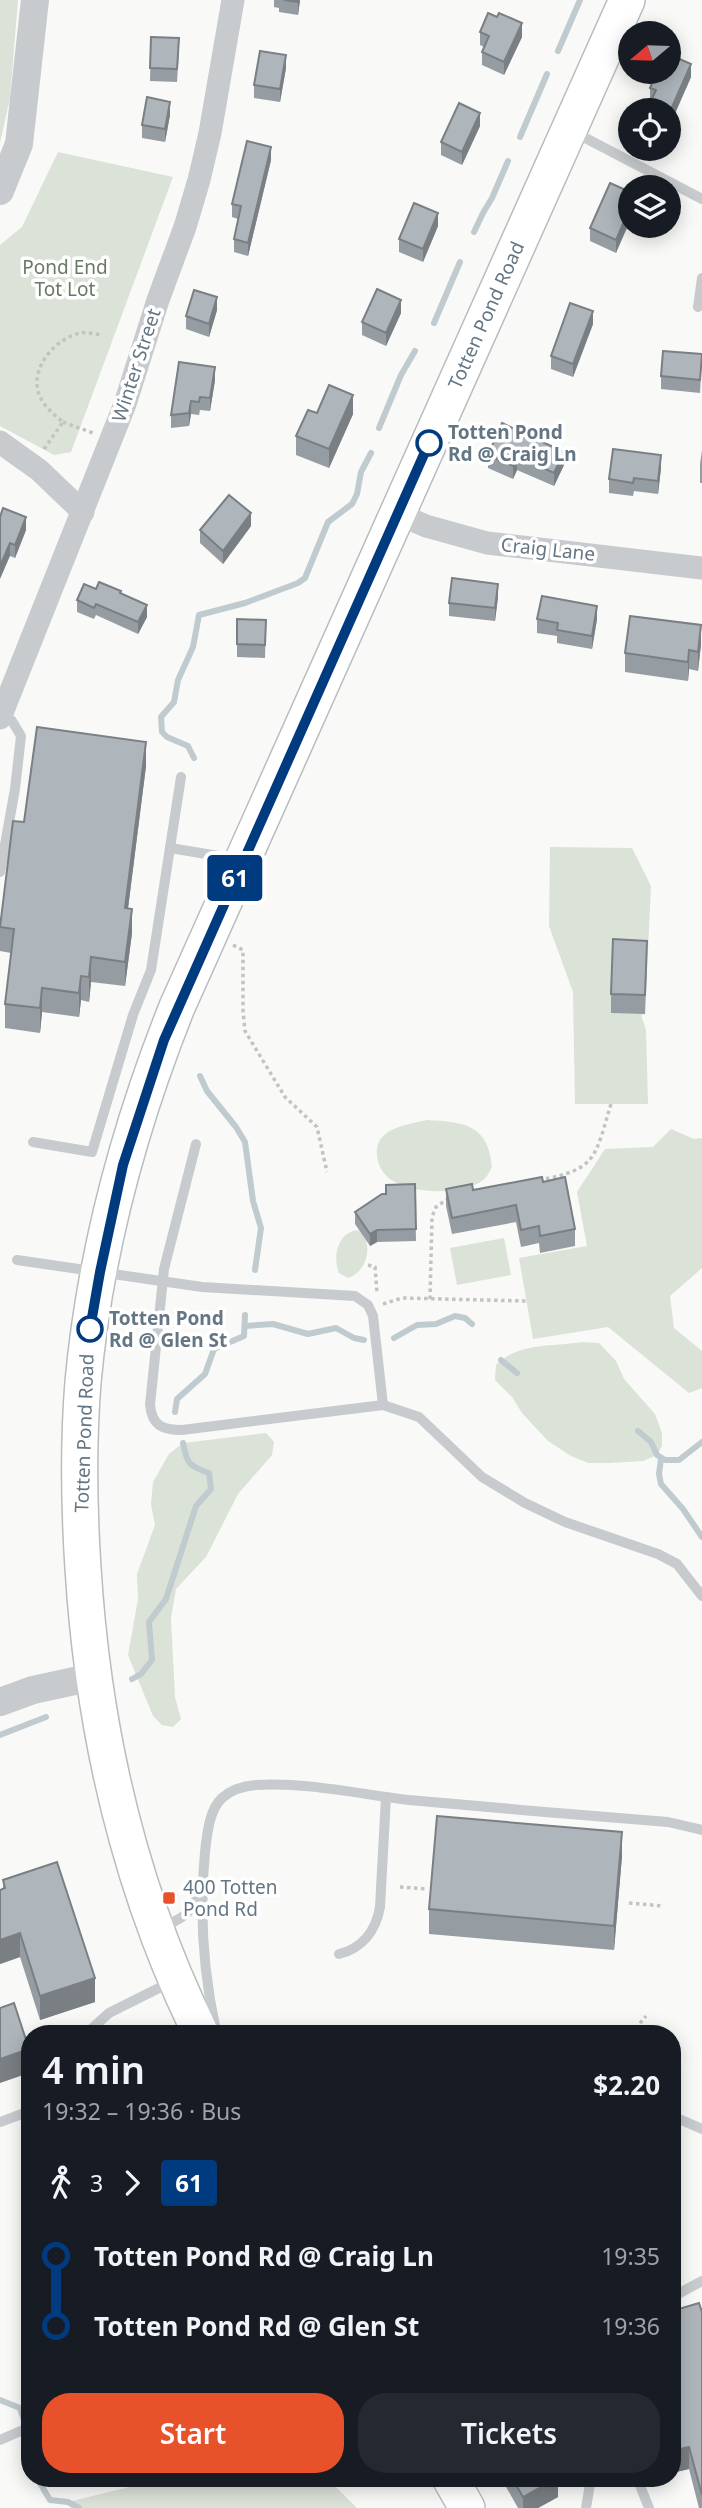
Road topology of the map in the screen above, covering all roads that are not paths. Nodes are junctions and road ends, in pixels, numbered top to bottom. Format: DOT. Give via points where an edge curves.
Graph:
graph roads {
  1 [pos="35,0"];
  2 [pos="233,0"];
  3 [pos="627,0"];
  4 [pos="569,130"];
  5 [pos="0,191"];
  6 [pos="702,200"];
  7 [pos="702,278"];
  8 [pos="698,307"];
  9 [pos="0,443"];
  10 [pos="83,512"];
  11 [pos="398,514"];
  12 [pos="702,568"];
  13 [pos="1,710"];
  14 [pos="181,777"];
  15 [pos="170,848"];
  16 [pos="243,860"];
  17 [pos="0,872"];
  18 [pos="33,1142"];
  19 [pos="197,1144"];
  20 [pos="17,1260"];
  21 [pos="100,1272"];
  22 [pos="162,1283"];
  23 [pos="383,1405"];
  24 [pos="702,1596"];
  25 [pos="93,1677"];
  26 [pos="0,1702"];
  27 [pos="386,1797"];
  28 [pos="702,1830"];
  29 [pos="202,1883"];
  30 [pos="156,1929"];
  31 [pos="339,1954"];
  32 [pos="176,1980"];
  33 [pos="96,2025"];
  34 [pos="197,2025"];
  35 [pos="215,2025"];
  36 [pos="21,2114"];
  37 [pos="681,2120"];
  38 [pos="0,2122"];
  39 [pos="702,2129"];
  40 [pos="702,2280"];
  41 [pos="681,2292"];
  42 [pos="21,2431"];
  43 [pos="0,2440"];
  44 [pos="455,2487"];
  45 [pos="590,2487"];
  46 [pos="643,2487"];
  47 [pos="467,2508"];
  48 [pos="586,2508"];
  49 [pos="649,2508"];
  1 -- 5 [label="street" via="19,144"];
  2 -- 10 [label="street, Winter Street" via="200,180"];
  3 -- 4 [label="main road, Totten Pond Road"];
  4 -- 6 [label="lane"];
  4 -- 11 [label="main road, Totten Pond Road"];
  7 -- 8 [label="lane"];
  9 -- 10 [label="street" via="34,466"];
  10 -- 13 [label="street, Winter Street"];
  11 -- 12 [label="street, Craig Lane" via="426,527 487,543"];
  11 -- 16 [label="main road, Totten Pond Road"];
  13 -- 17 [label="lane" via="21,736"];
  14 -- 15 [label="lane"];
  15 -- 16 [label="lane"];
  15 -- 18 [label="lane" via="151,970 92,1152"];
  16 -- 21 [label="main road, Totten Pond Road" via="168,1029 139,1109"];
  19 -- 22 [label="lane"];
  20 -- 21 [label="lane"];
  21 -- 22 [label="lane"];
  21 -- 25 [label="main road, Totten Pond Road" via="83,1381 79,1454 81,1542"];
  22 -- 23 [label="lane" via="360,1298 373,1316"];
  22 -- 23 [label="lane" via="150,1399 152,1416 160,1427 182,1430"];
  23 -- 24 [label="lane" via="419,1417 482,1478 524,1503 677,1564"];
  25 -- 26 [label="street"];
  25 -- 30 [label="main road, Totten Pond Road" via="117,1801"];
  27 -- 28 [label="lane" via="668,1822"];
  27 -- 29 [label="lane" via="268,1785 234,1790 221,1798 214,1811"];
  27 -- 31 [label="lane" via="377,1921 359,1945"];
  29 -- 30 [label="lane" via="189,1913"];
  29 -- 35 [label="lane" via="204,1960"];
  30 -- 32 [label="main road, Totten Pond Road"];
  32 -- 33 [label="lane" via="109,2013"];
  32 -- 34 [label="main road, Totten Pond Road"];
  36 -- 38 [label="lane"];
  37 -- 39 [label="lane"];
  40 -- 41 [label="lane"];
  42 -- 43 [label="lane"];
  44 -- 47 [label="main road"];
  45 -- 48 [label="lane"];
  46 -- 49 [label="lane"];
}
